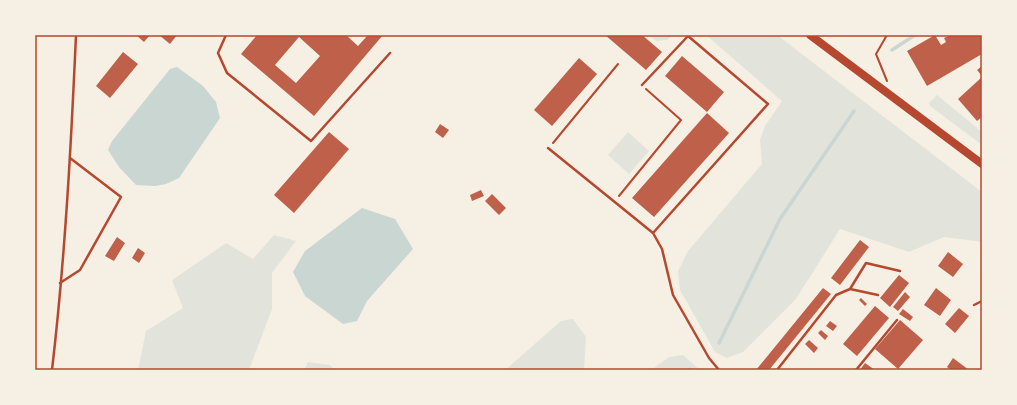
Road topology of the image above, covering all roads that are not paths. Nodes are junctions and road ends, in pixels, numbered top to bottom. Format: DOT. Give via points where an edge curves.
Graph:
graph roads {
  1 [pos="76,35"];
  2 [pos="226,35"];
  3 [pos="810,35"];
  4 [pos="390,53"];
  5 [pos="642,85"];
  6 [pos="548,148"];
  7 [pos="70,158"];
  8 [pos="982,164"];
  9 [pos="653,233"];
  10 [pos="900,271"];
  11 [pos="60,283"];
  12 [pos="850,289"];
  13 [pos="878,294"];
  14 [pos="982,301"];
  15 [pos="974,304"];
  16 [pos="897,320"];
  17 [pos="52,370"];
  18 [pos="719,370"];
  19 [pos="777,370"];
  20 [pos="856,370"];
  1 -- 7 [label="lane"];
  2 -- 4 [label="lane" via="218,53 227,73 312,141"];
  3 -- 8 [label="main road"];
  5 -- 9 [label="lane" via="688,36 768,104"];
  6 -- 9 [label="lane"];
  7 -- 11 [label="lane"];
  7 -- 11 [label="lane" via="121,197 80,270"];
  9 -- 18 [label="lane" via="662,249 673,295 709,358"];
  10 -- 12 [label="lane" via="866,263"];
  11 -- 17 [label="lane"];
  12 -- 13 [label="lane"];
  12 -- 19 [label="lane" via="836,295"];
  14 -- 15 [label="lane"];
  16 -- 20 [label="lane"];
}
